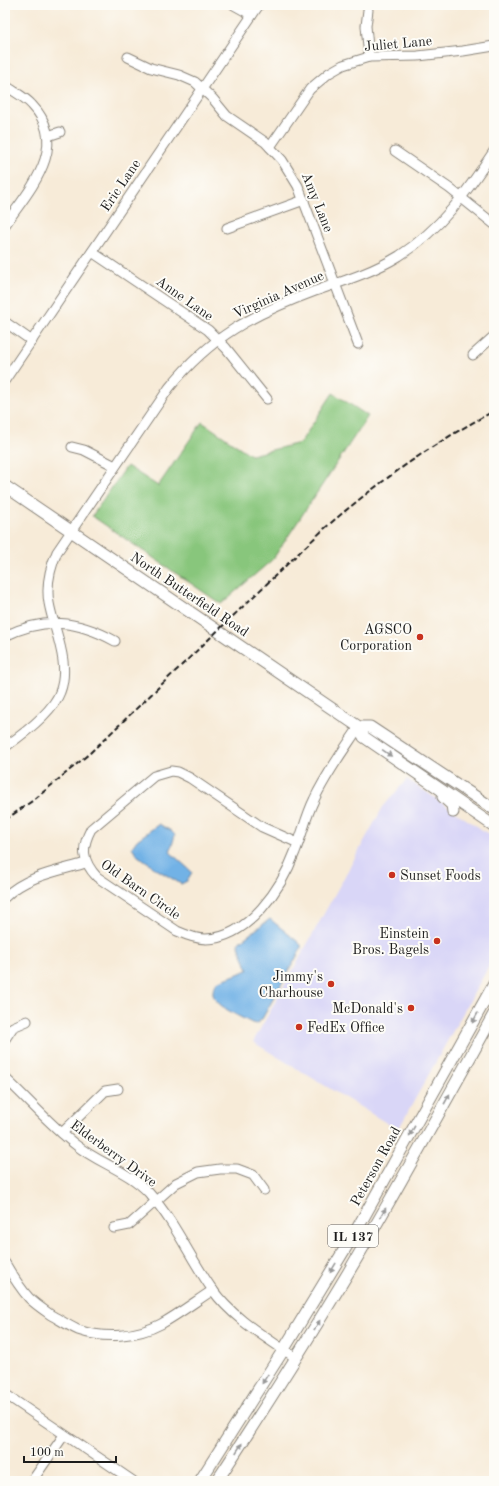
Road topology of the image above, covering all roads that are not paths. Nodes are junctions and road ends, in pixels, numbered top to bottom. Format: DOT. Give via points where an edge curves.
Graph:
graph roads {
  1 [pos="234,5"];
  2 [pos="259,5"];
  3 [pos="368,10"];
  4 [pos="252,15"];
  5 [pos="494,46"];
  6 [pos="128,57"];
  7 [pos="369,57"];
  8 [pos="5,85"];
  9 [pos="202,88"];
  10 [pos="60,132"];
  11 [pos="48,136"];
  12 [pos="270,147"];
  13 [pos="395,151"];
  14 [pos="494,151"];
  15 [pos="462,198"];
  16 [pos="304,200"];
  17 [pos="494,224"];
  18 [pos="5,225"];
  19 [pos="226,228"];
  20 [pos="92,252"];
  21 [pos="335,284"];
  22 [pos="5,322"];
  23 [pos="494,336"];
  24 [pos="218,340"];
  25 [pos="32,341"];
  26 [pos="358,344"];
  27 [pos="474,355"];
  28 [pos="5,380"];
  29 [pos="267,399"];
  30 [pos="72,447"];
  31 [pos="115,466"];
  32 [pos="5,486"];
  33 [pos="71,531"];
  34 [pos="54,623"];
  35 [pos="5,636"];
  36 [pos="115,641"];
  37 [pos="359,727"];
  38 [pos="5,747"];
  39 [pos="400,761"];
  40 [pos="455,783"];
  41 [pos="465,806"];
  42 [pos="494,809"];
  43 [pos="453,812"];
  44 [pos="494,826"];
  45 [pos="298,843"];
  46 [pos="86,863"];
  47 [pos="5,897"];
  48 [pos="494,984"];
  49 [pos="494,1014"];
  50 [pos="27,1021"];
  51 [pos="5,1039"];
  52 [pos="5,1078"];
  53 [pos="118,1089"];
  54 [pos="62,1133"];
  55 [pos="264,1190"];
  56 [pos="155,1201"];
  57 [pos="114,1228"];
  58 [pos="5,1263"];
  59 [pos="213,1290"];
  60 [pos="284,1350"];
  61 [pos="296,1358"];
  62 [pos="5,1394"];
  63 [pos="64,1434"];
  64 [pos="32,1481"];
  65 [pos="134,1481"];
  66 [pos="200,1481"];
  67 [pos="218,1481"];
  1 -- 4 [label="street"];
  2 -- 4 [label="street, Eric Lane"];
  3 -- 7 [label="street" via="366,26"];
  4 -- 9 [label="street, Eric Lane"];
  5 -- 7 [label="street, Juliet Lane" via="418,56"];
  6 -- 9 [label="street, Amy Lane" via="151,68 190,79"];
  7 -- 12 [label="street, Juliet Lane" via="343,65 310,89"];
  8 -- 11 [label="street" via="36,109"];
  9 -- 12 [label="street, Amy Lane" via="227,116"];
  9 -- 20 [label="street, Eric Lane"];
  10 -- 11 [label="street"];
  11 -- 18 [label="street" via="48,152 42,169"];
  12 -- 16 [label="street, Amy Lane" via="290,172"];
  13 -- 15 [label="street"];
  14 -- 15 [label="street, Virginia Avenue"];
  15 -- 17 [label="street"];
  15 -- 21 [label="street, Virginia Avenue" via="435,228 416,244 372,270"];
  16 -- 19 [label="street"];
  16 -- 21 [label="street, Amy Lane"];
  20 -- 24 [label="street, Anne Lane" via="208,330"];
  20 -- 25 [label="street, Eric Lane"];
  21 -- 24 [label="street, Virginia Avenue" via="249,319"];
  21 -- 26 [label="street, Amy Lane"];
  22 -- 25 [label="street"];
  23 -- 27 [label="street"];
  24 -- 29 [label="street, Anne Lane"];
  24 -- 31 [label="street, Virginia Avenue" via="193,361 168,388"];
  25 -- 28 [label="street, Eric Lane"];
  30 -- 31 [label="street" via="84,450"];
  31 -- 33 [label="street, Virginia Avenue"];
  32 -- 33 [label="main road, North Butterfield Road"];
  33 -- 34 [label="street, Virginia Avenue" via="51,565 49,601"];
  33 -- 37 [label="main road, North Butterfield Road"];
  34 -- 35 [label="street" via="35,625"];
  34 -- 36 [label="street" via="82,626"];
  34 -- 38 [label="street, Virginia Avenue" via="64,668 60,693 47,713"];
  37 -- 39 [label="main road, North Butterfield Road, one-way" via="364,737"];
  37 -- 40 [label="main road, North Butterfield Road" via="370,727"];
  37 -- 45 [label="street, Old Barn Circle" via="322,782"];
  39 -- 41 [label="main road, North Butterfield Road"];
  39 -- 43 [label="main road" via="405,769 447,800 452,805"];
  40 -- 41 [label="main road"];
  40 -- 42 [label="main road, North Butterfield Road"];
  41 -- 44 [label="main road, North Butterfield Road"];
  45 -- 46 [label="street, Old Barn Circle" via="262,826 190,778 171,771 154,776 91,828 84,846"];
  45 -- 46 [label="street, Old Barn Circle" via="282,881 250,920 239,929 223,936 206,939 191,937 177,931 97,877"];
  46 -- 47 [label="street" via="24,882"];
  48 -- 60 [label="main road, Peterson Road / IL 137, one-way" via="357,1228"];
  61 -- 49 [label="main road, IL 137, one-way" via="392,1198"];
  50 -- 51 [label="street" via="13,1027"];
  52 -- 54 [label="street, Elderberry Drive"];
  53 -- 54 [label="street" via="105,1091"];
  54 -- 56 [label="street, Elderberry Drive" via="76,1145 136,1183"];
  55 -- 56 [label="street" via="248,1172 220,1169 198,1172 187,1177"];
  56 -- 57 [label="street" via="128,1225"];
  56 -- 59 [label="street, Elderberry Drive" via="164,1211"];
  58 -- 59 [label="street" via="30,1299 72,1327 97,1334 116,1336 146,1330 161,1324"];
  59 -- 60 [label="street" via="244,1322"];
  60 -- 61 [label="street"];
  60 -- 66 [label="main road, Peterson Road / IL 137, one-way"];
  67 -- 61 [label="main road, IL 137, one-way"];
  62 -- 63 [label="street"];
  63 -- 64 [label="street"];
  63 -- 65 [label="street"];
}
